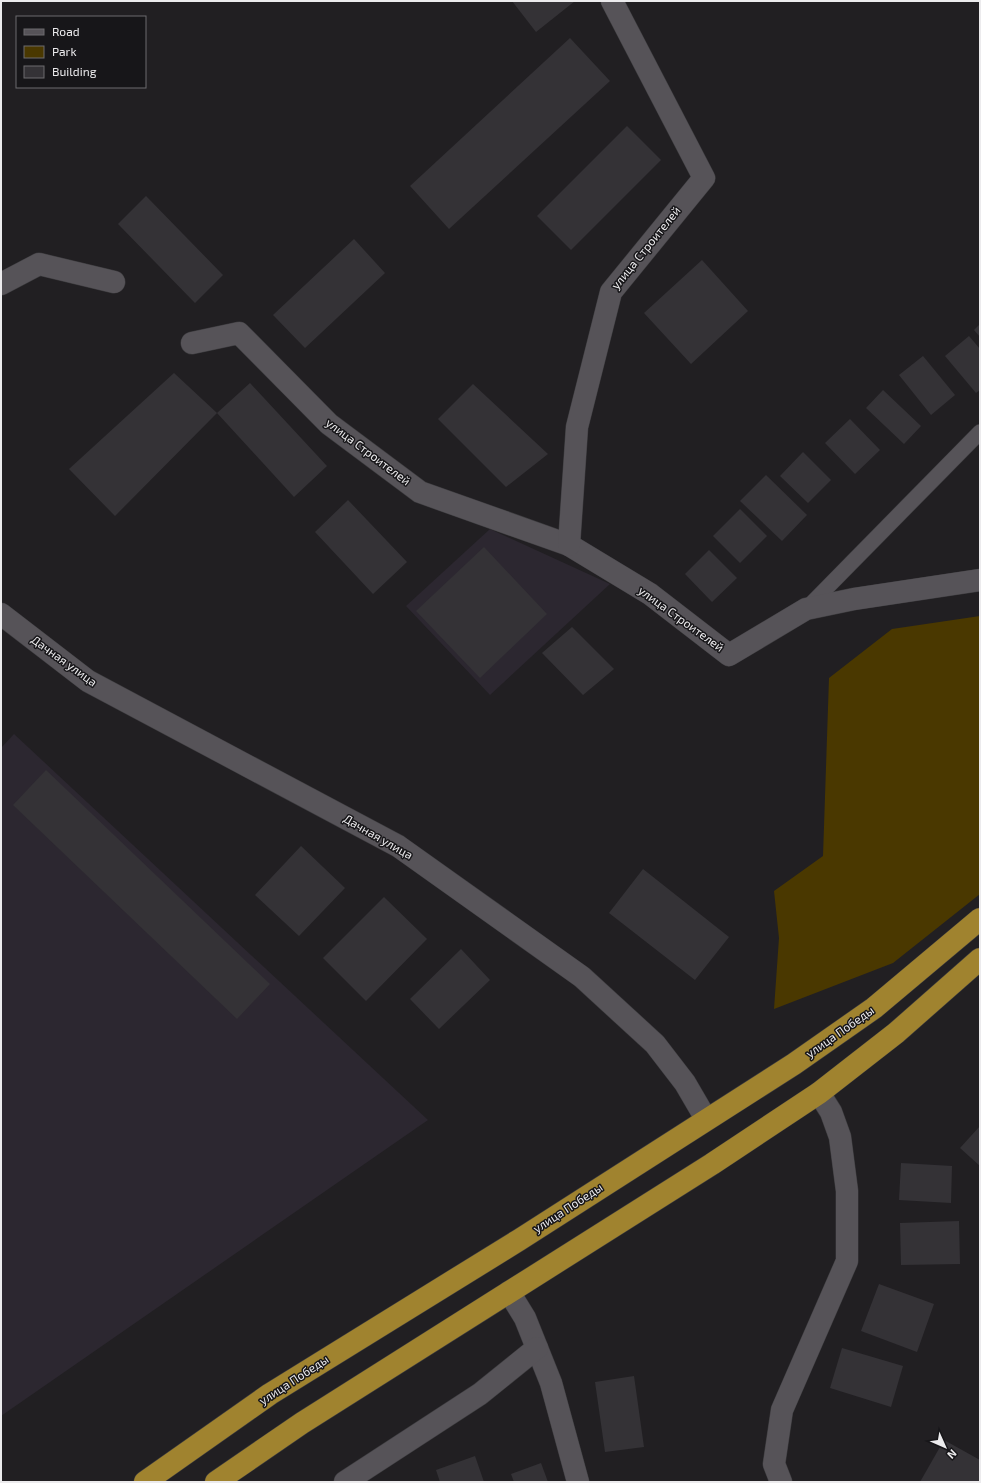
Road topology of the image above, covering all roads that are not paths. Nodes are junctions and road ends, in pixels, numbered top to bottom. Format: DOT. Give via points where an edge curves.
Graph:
graph roads {
  1 [pos="612,1"];
  2 [pos="114,282"];
  3 [pos="1,284"];
  4 [pos="192,343"];
  5 [pos="980,432"];
  6 [pos="568,545"];
  7 [pos="980,580"];
  8 [pos="806,609"];
  9 [pos="1,614"];
  10 [pos="980,918"];
  11 [pos="980,959"];
  12 [pos="818,1093"];
  13 [pos="706,1119"];
  14 [pos="510,1292"];
  15 [pos="537,1348"];
  16 [pos="145,1482"];
  17 [pos="216,1482"];
  18 [pos="345,1482"];
  19 [pos="578,1482"];
  20 [pos="781,1482"];
  1 -- 6 [label="street, улица Строителей" via="704,178 611,292 577,427"];
  2 -- 3 [label="street" via="39,264"];
  4 -- 6 [label="street, улица Строителей" via="238,333 329,424 420,492"];
  5 -- 8 [label="lane"];
  6 -- 8 [label="street, улица Строителей" via="650,594 729,655"];
  7 -- 8 [label="street, улица Строителей"];
  9 -- 13 [label="street, Дачная улица" via="88,681 398,846 582,977 655,1044 685,1083"];
  10 -- 13 [label="highway, улица Победы" via="874,1008 794,1064"];
  11 -- 12 [label="highway" via="896,1032"];
  12 -- 14 [label="highway" via="712,1164"];
  12 -- 20 [label="street" via="831,1112 840,1137 848,1191 847,1261 782,1410 774,1464"];
  13 -- 16 [label="highway, улица Победы" via="519,1240 270,1394"];
  14 -- 15 [label="street" via="525,1318"];
  14 -- 17 [label="highway" via="302,1423"];
  15 -- 18 [label="street" via="480,1394"];
  15 -- 19 [label="street" via="551,1383"];
}
